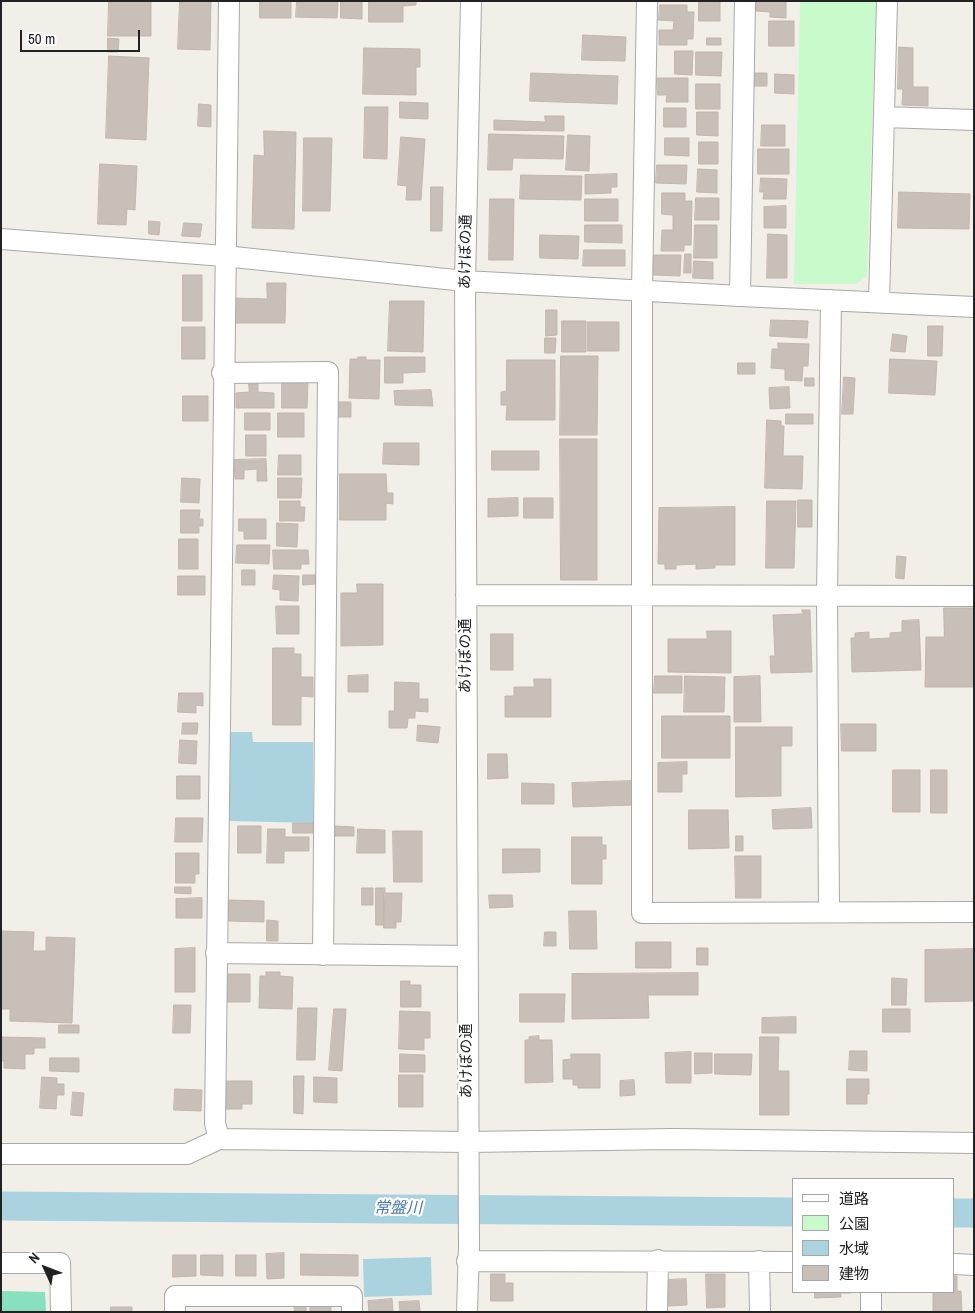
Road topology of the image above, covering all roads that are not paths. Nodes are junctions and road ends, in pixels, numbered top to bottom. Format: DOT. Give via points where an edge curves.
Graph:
graph roads {
  1 [pos="229,1"];
  2 [pos="471,1"];
  3 [pos="647,1"];
  4 [pos="745,1"];
  5 [pos="887,1"];
  6 [pos="884,117"];
  7 [pos="974,120"];
  8 [pos="1,239"];
  9 [pos="224,256"];
  10 [pos="465,281"];
  11 [pos="642,291"];
  12 [pos="740,296"];
  13 [pos="831,300"];
  14 [pos="879,302"];
  15 [pos="974,307"];
  16 [pos="222,372"];
  17 [pos="642,594"];
  18 [pos="828,594"];
  19 [pos="466,595"];
  20 [pos="974,596"];
  21 [pos="829,912"];
  22 [pos="974,912"];
  23 [pos="216,953"];
  24 [pos="323,955"];
  25 [pos="467,956"];
  26 [pos="220,1139"];
  27 [pos="468,1142"];
  28 [pos="974,1143"];
  29 [pos="1,1154"];
  30 [pos="468,1253"];
  31 [pos="658,1260"];
  32 [pos="759,1261"];
  33 [pos="792,1262"];
  34 [pos="1,1263"];
  35 [pos="955,1264"];
  36 [pos="974,1265"];
  37 [pos="871,1293"];
  38 [pos="264,1304"];
  39 [pos="61,1312"];
  40 [pos="175,1312"];
  41 [pos="352,1312"];
  42 [pos="467,1312"];
  43 [pos="657,1312"];
  44 [pos="760,1312"];
  45 [pos="871,1312"];
  1 -- 9 [label="street"];
  2 -- 10 [label="street, あけぼの通"];
  3 -- 11 [label="street"];
  4 -- 12 [label="street"];
  5 -- 6 [label="street"];
  6 -- 7 [label="street"];
  6 -- 14 [label="street"];
  8 -- 9 [label="street"];
  9 -- 10 [label="street"];
  9 -- 16 [label="street"];
  10 -- 11 [label="street"];
  10 -- 19 [label="street, あけぼの通"];
  11 -- 12 [label="street"];
  11 -- 17 [label="street"];
  12 -- 13 [label="street"];
  13 -- 14 [label="street"];
  13 -- 18 [label="street"];
  14 -- 15 [label="street"];
  16 -- 23 [label="street"];
  16 -- 24 [label="street" via="328,372"];
  17 -- 18 [label="street"];
  17 -- 19 [label="street"];
  17 -- 21 [label="street" via="642,913"];
  18 -- 20 [label="street"];
  18 -- 21 [label="street"];
  19 -- 25 [label="street, あけぼの通"];
  21 -- 22 [label="street"];
  23 -- 24 [label="street"];
  23 -- 26 [label="street" via="215,1123"];
  24 -- 25 [label="street"];
  25 -- 27 [label="street, あけぼの通"];
  26 -- 27 [label="street"];
  26 -- 29 [label="street" via="187,1154"];
  27 -- 28 [label="street" via="674,1139"];
  27 -- 30 [label="street, あけぼの通"];
  30 -- 31 [label="street"];
  30 -- 42 [label="street, あけぼの通"];
  31 -- 32 [label="street"];
  31 -- 43 [label="street"];
  32 -- 33 [label="street"];
  32 -- 44 [label="street"];
  34 -- 39 [label="street" via="60,1263"];
  35 -- 36 [label="street"];
  37 -- 45 [label="street"];
  38 -- 40 [label="street" via="175,1296"];
  38 -- 41 [label="street" via="352,1296"];
}
